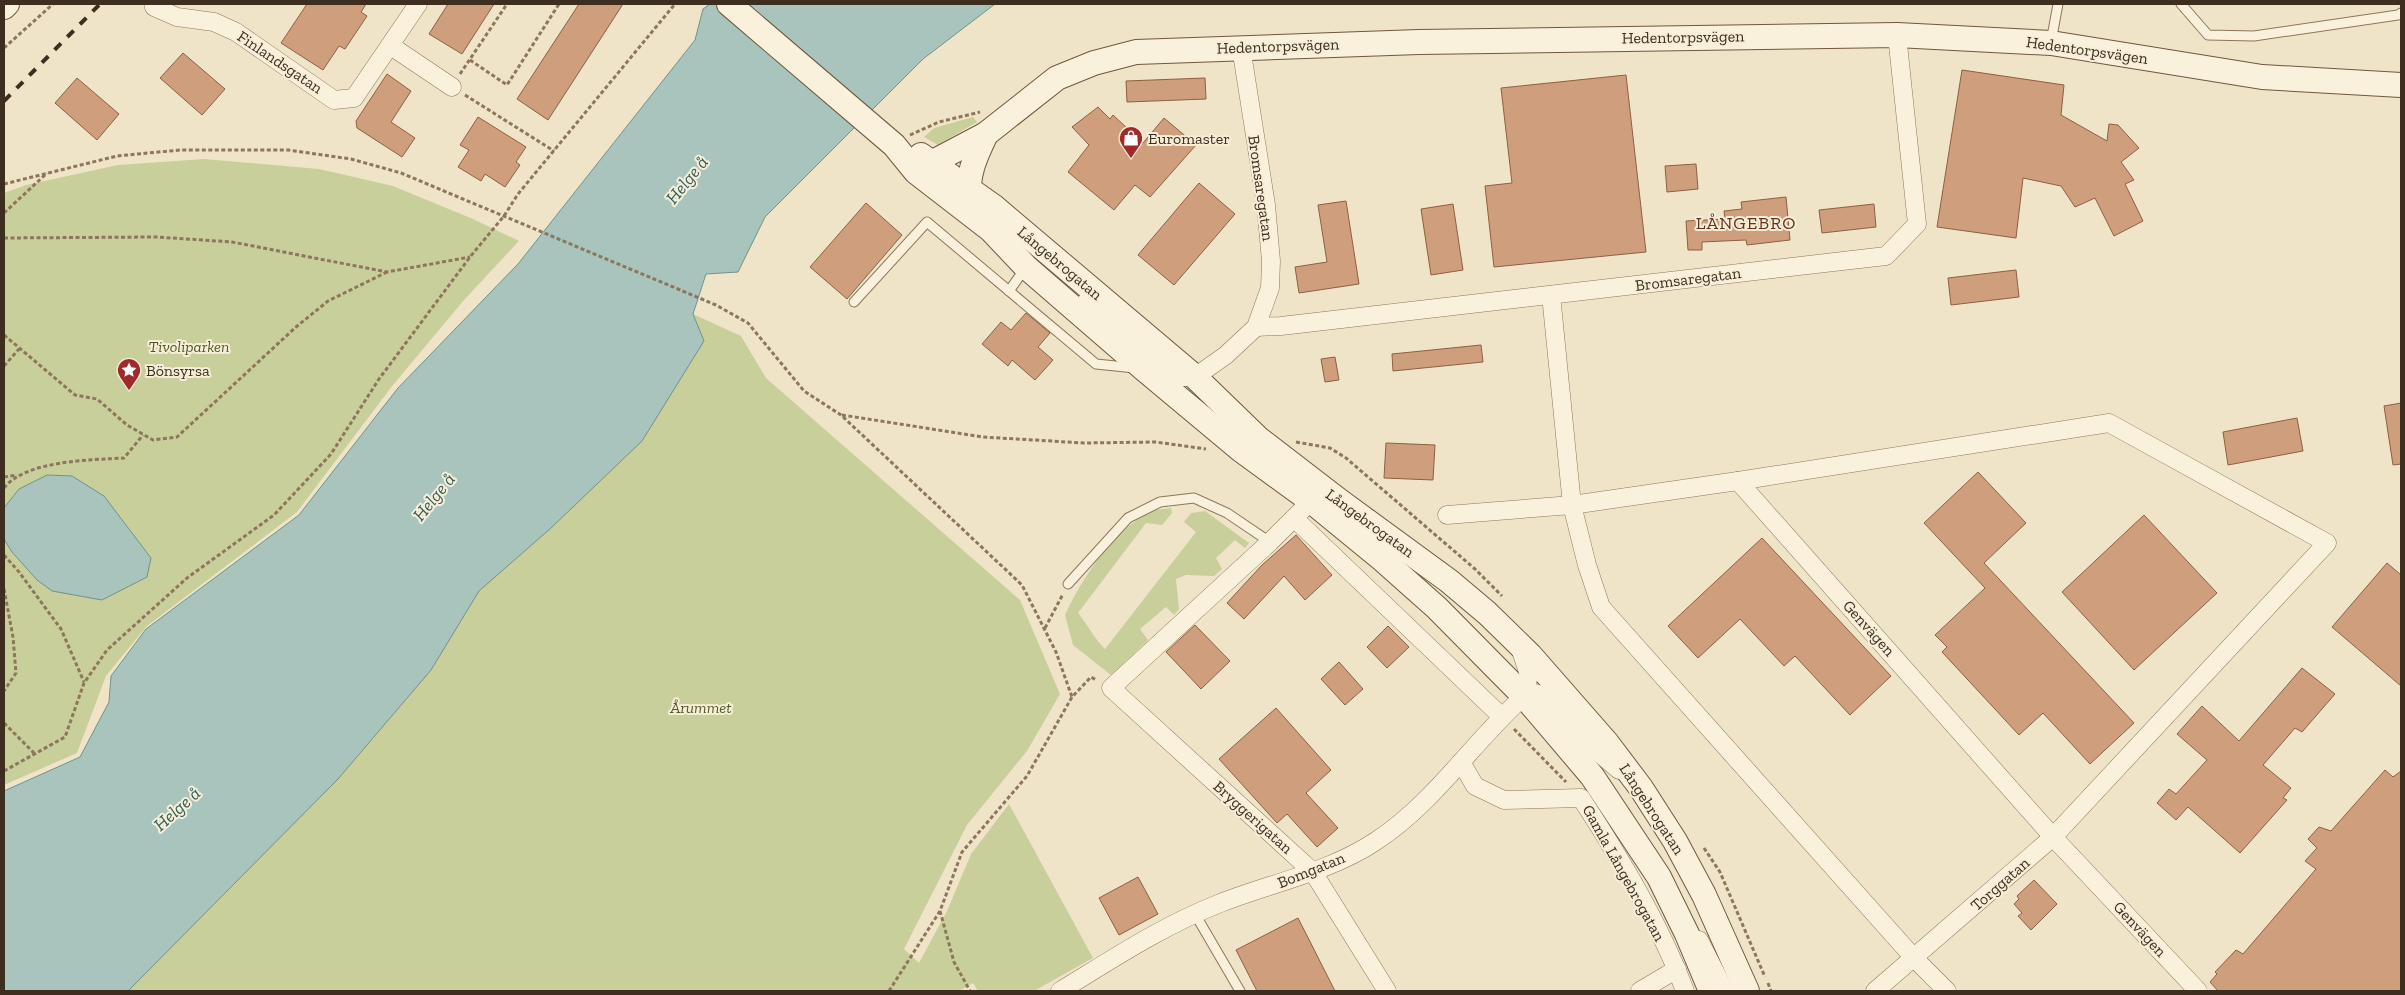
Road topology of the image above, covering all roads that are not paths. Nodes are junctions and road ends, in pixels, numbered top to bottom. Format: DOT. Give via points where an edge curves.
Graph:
graph roads {
  1 [pos="7,4"];
  2 [pos="418,4"];
  3 [pos="729,4"];
  4 [pos="2058,4"];
  5 [pos="2181,4"];
  6 [pos="4,7"];
  7 [pos="154,7"];
  8 [pos="2401,13"];
  9 [pos="1897,35"];
  10 [pos="2051,43"];
  11 [pos="391,46"];
  12 [pos="1241,47"];
  13 [pos="2401,85"];
  14 [pos="452,87"];
  15 [pos="986,134"];
  16 [pos="888,141"];
  17 [pos="933,162"];
  18 [pos="968,188"];
  19 [pos="968,212"];
  20 [pos="991,230"];
  21 [pos="1026,267"];
  22 [pos="1009,291"];
  23 [pos="1551,295"];
  24 [pos="854,302"];
  25 [pos="1256,327"];
  26 [pos="1145,370"];
  27 [pos="1195,376"];
  28 [pos="1738,481"];
  29 [pos="1311,501"];
  30 [pos="1572,505"];
  31 [pos="1447,515"];
  32 [pos="1294,518"];
  33 [pos="1270,542"];
  34 [pos="1068,584"];
  35 [pos="1519,644"];
  36 [pos="1111,688"];
  37 [pos="1524,696"];
  38 [pos="1502,716"];
  39 [pos="1462,762"];
  40 [pos="1640,788"];
  41 [pos="2054,837"];
  42 [pos="1313,872"];
  43 [pos="1673,903"];
  44 [pos="1195,914"];
  45 [pos="1914,958"];
  46 [pos="1677,969"];
  47 [pos="1060,991"];
  48 [pos="1240,991"];
  49 [pos="1387,991"];
  50 [pos="1640,991"];
  51 [pos="1686,991"];
  52 [pos="1711,991"];
  53 [pos="1725,991"];
  54 [pos="1747,991"];
  55 [pos="1875,991"];
  56 [pos="1947,991"];
  57 [pos="2198,991"];
  1 -- 6 [label="main road"];
  2 -- 11 [label="street, Finlandsgatan"];
  3 -- 16 [label="main road, Långebrogatan"];
  4 -- 10 [label="lane"];
  5 -- 8 [label="lane" via="2208,35 2254,36"];
  7 -- 11 [label="street, Finlandsgatan" via="177,17 214,22 230,28 334,100 354,98"];
  9 -- 10 [label="main road, Hedentorpsvägen"];
  9 -- 12 [label="main road, Hedentorpsvägen"];
  9 -- 23 [label="street, Bromsaregatan" via="1917,224 1886,256"];
  10 -- 13 [label="main road, Hedentorpsvägen" via="2262,77"];
  11 -- 14 [label="street"];
  12 -- 15 [label="main road, Hedentorpsvägen" via="1136,52 1094,63 1057,78"];
  12 -- 25 [label="street, Bromsaregatan" via="1266,205 1271,261 1270,288"];
  15 -- 17 [label="main road, Hedentorpsvägen"];
  15 -- 18 [label="main road, Hedentorpsvägen" via="974,159"];
  16 -- 17 [label="main road, Långebrogatan"];
  16 -- 19 [label="main road, Långebrogatan" via="916,172"];
  17 -- 18 [label="main road, Långebrogatan"];
  18 -- 19 [label="main road, Hedentorpsvägen"];
  18 -- 27 [label="main road, Långebrogatan"];
  19 -- 20 [label="main road, Långebrogatan"];
  20 -- 21 [label="main road, Långebrogatan"];
  20 -- 27 [label="street" via="1168,372 1180,378"];
  21 -- 22 [label="lane"];
  21 -- 26 [label="main road, Långebrogatan"];
  22 -- 24 [label="lane" via="927,222"];
  22 -- 26 [label="lane" via="1096,364"];
  23 -- 25 [label="street, Bromsaregatan"];
  23 -- 30 [label="street"];
  25 -- 27 [label="street, Bromsaregatan" via="1226,355"];
  26 -- 29 [label="main road, Långebrogatan" via="1241,450"];
  27 -- 35 [label="main road, Långebrogatan" via="1259,439 1449,581"];
  28 -- 30 [label="street"];
  28 -- 41 [label="street, Genvägen"];
  28 -- 41 [label="street, Torggatan" via="2109,422 2327,543"];
  29 -- 32 [label="street, Långebrogatan"];
  29 -- 37 [label="main road, Långebrogatan" via="1437,608"];
  30 -- 31 [label="street"];
  30 -- 45 [label="street" via="1601,607"];
  32 -- 33 [label="street, Långebrogatan"];
  32 -- 38 [label="street"];
  33 -- 34 [label="lane" via="1227,514 1194,498 1160,502 1128,518"];
  33 -- 36 [label="street, Långebrogatan"];
  35 -- 37 [label="street" via="1529,675"];
  35 -- 40 [label="main road, Långebrogatan" via="1607,743"];
  36 -- 42 [label="street, Bryggerigatan"];
  37 -- 38 [label="street, Bomgatan"];
  37 -- 40 [label="street" via="1535,693 1543,696 1593,748"];
  37 -- 43 [label="main road, Långebrogatan" via="1592,776"];
  38 -- 39 [label="street, Bomgatan"];
  39 -- 42 [label="street, Bomgatan" via="1376,842"];
  39 -- 46 [label="street, Gamla Långebrogatan" via="1475,786 1504,800 1582,798 1616,853"];
  40 -- 54 [label="main road, Långebrogatan" via="1675,841 1704,895"];
  41 -- 45 [label="street, Torggatan"];
  41 -- 57 [label="street, Genvägen"];
  42 -- 44 [label="street, Bomgatan"];
  42 -- 49 [label="street, Bryggerigatan"];
  43 -- 52 [label="main road, Långebrogatan"];
  43 -- 53 [label="street" via="1699,938"];
  44 -- 47 [label="street, Bomgatan"];
  44 -- 48 [label="lane"];
  45 -- 55 [label="street, Torggatan"];
  45 -- 56 [label="street"];
  46 -- 50 [label="street"];
  46 -- 51 [label="street, Gamla Långebrogatan"];
}
